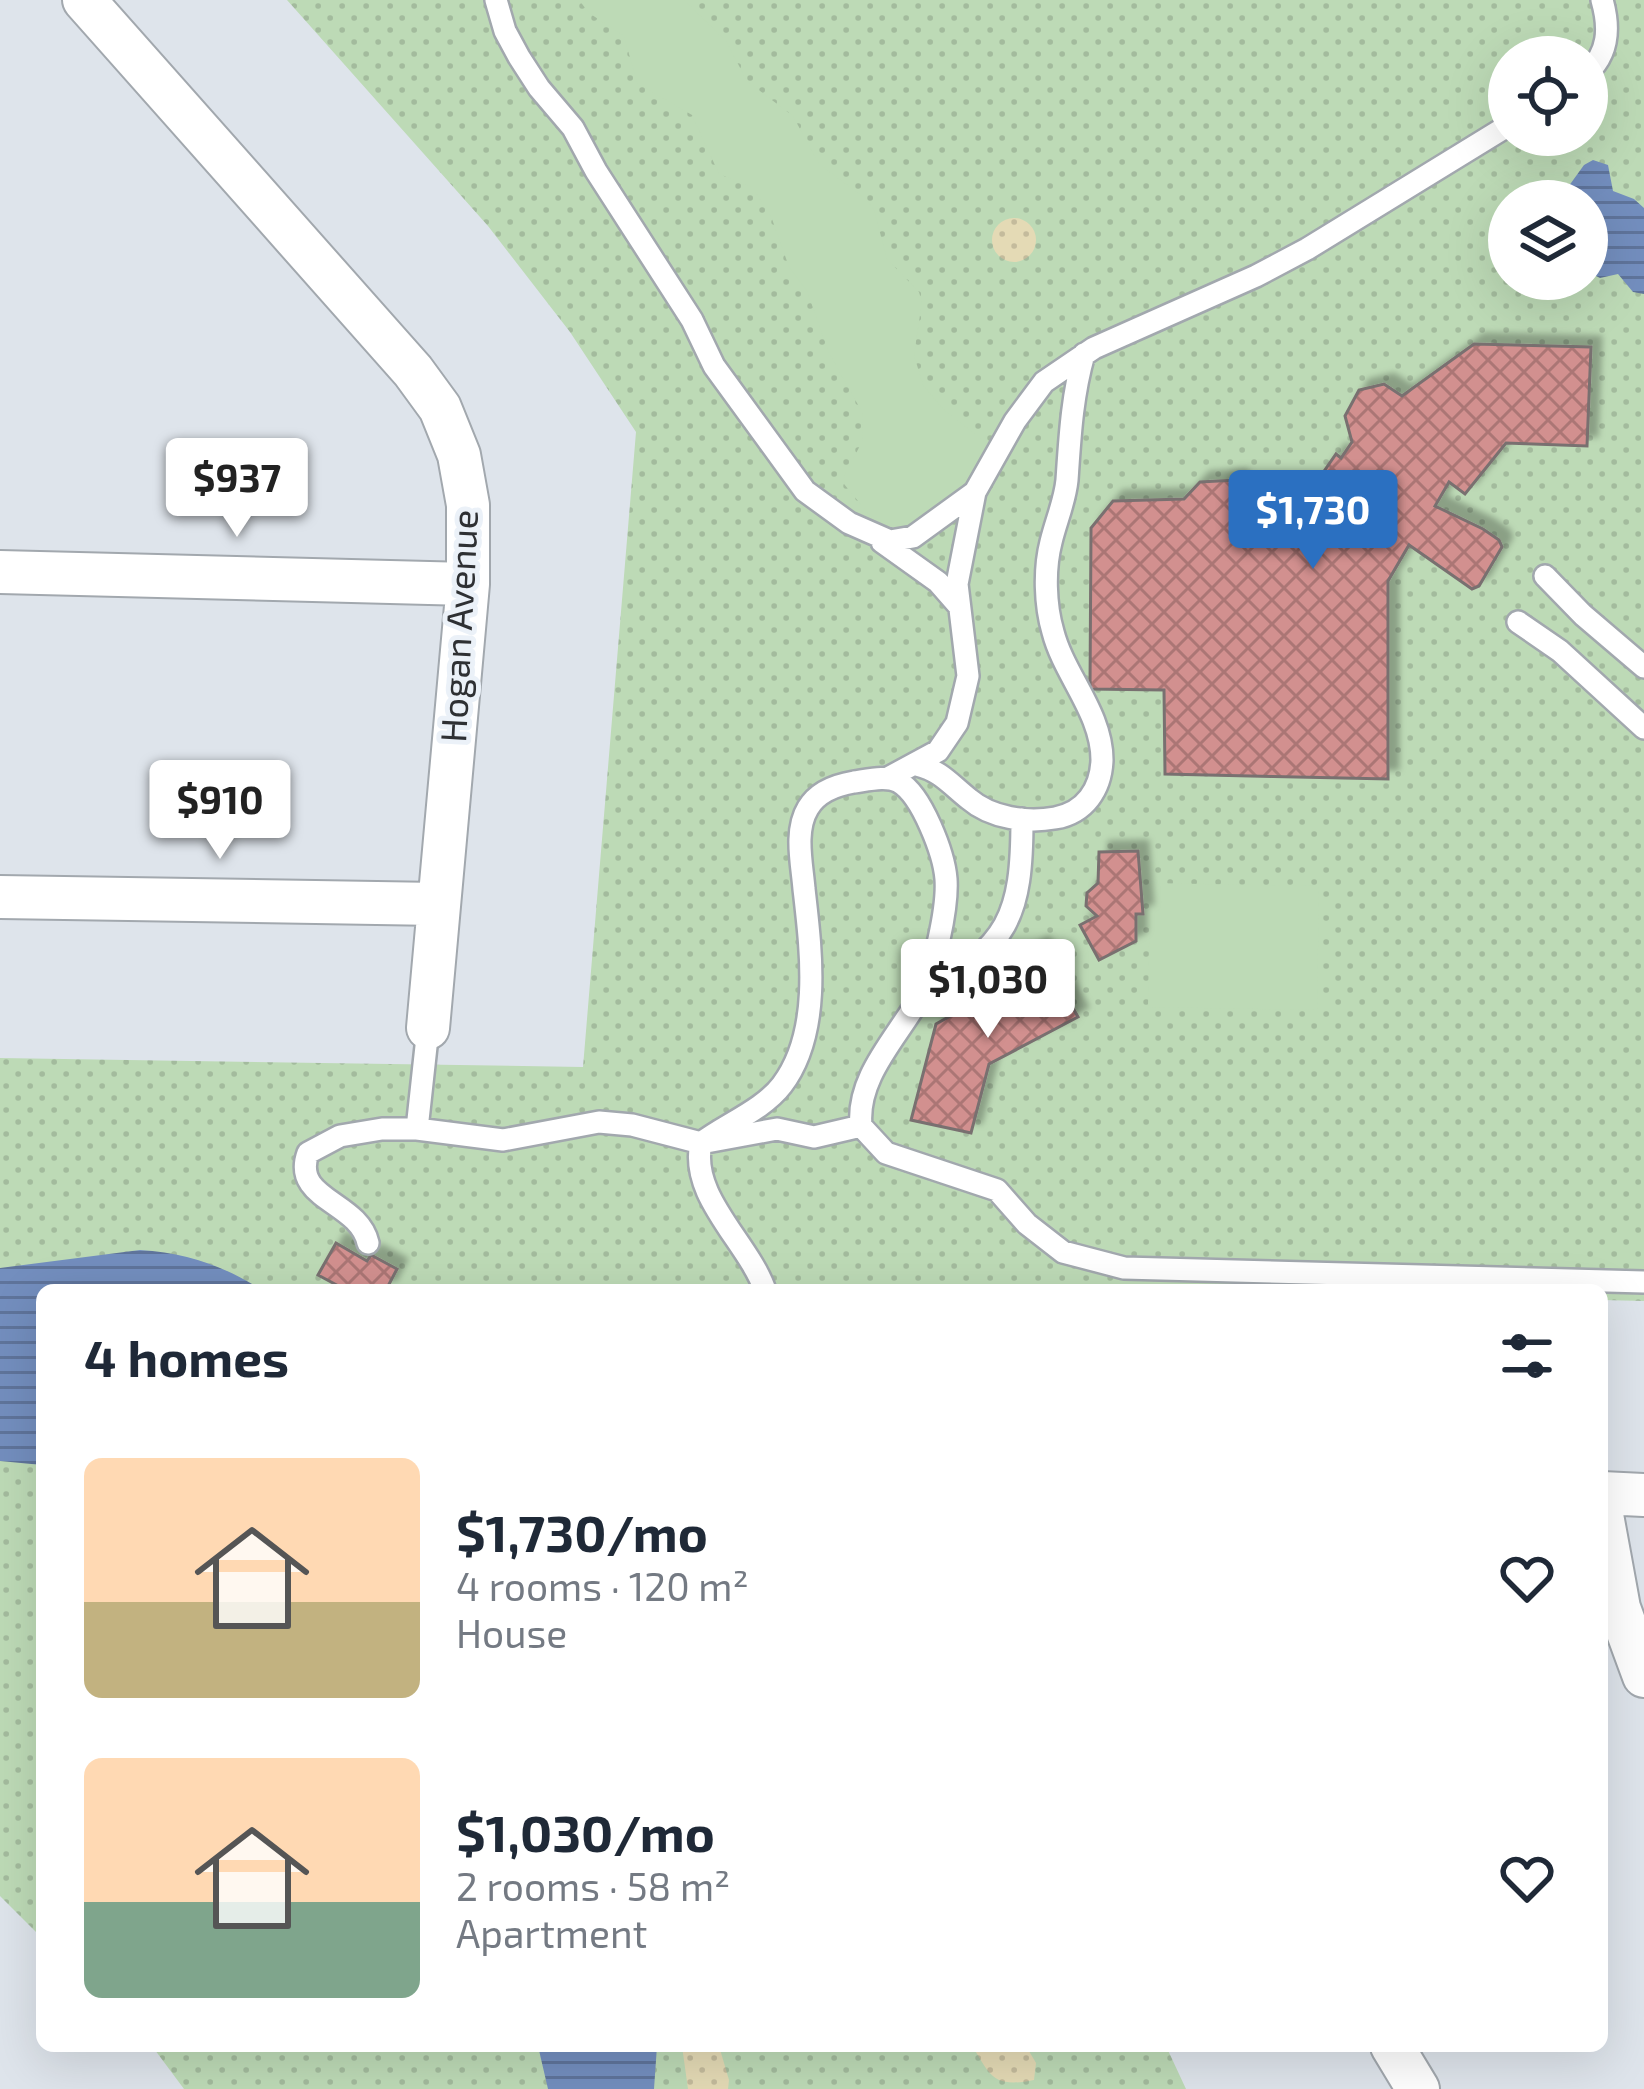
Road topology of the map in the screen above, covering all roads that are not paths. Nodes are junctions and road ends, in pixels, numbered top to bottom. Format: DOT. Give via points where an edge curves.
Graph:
graph roads {
  1 [pos="84,0"];
  2 [pos="496,0"];
  3 [pos="1602,0"];
  4 [pos="1607,36"];
  5 [pos="1488,138"];
  6 [pos="1084,353"];
  7 [pos="1026,406"];
  8 [pos="1067,448"];
  9 [pos="975,493"];
  10 [pos="871,536"];
  11 [pos="0,572"];
  12 [pos="1545,576"];
  13 [pos="468,584"];
  14 [pos="960,607"];
  15 [pos="1518,622"];
  16 [pos="1644,667"];
  17 [pos="1644,728"];
  18 [pos="917,765"];
  19 [pos="888,778"];
  20 [pos="1022,819"];
  21 [pos="0,897"];
  22 [pos="438,904"];
  23 [pos="922,994"];
  24 [pos="428,1028"];
  25 [pos="861,1126"];
  26 [pos="417,1129"];
  27 [pos="701,1143"];
  28 [pos="368,1243"];
  29 [pos="1644,1282"];
  30 [pos="761,1284"];
  31 [pos="1608,1493"];
  32 [pos="1644,1495"];
  33 [pos="1608,1548"];
  34 [pos="1644,1676"];
  35 [pos="1396,2052"];
  36 [pos="1418,2089"];
  1 -- 13 [label="street, Hogan Avenue" via="440,408 468,505"];
  2 -- 10 [label="lane" via="519,57 573,128 714,366 787,471"];
  3 -- 4 [label="lane"];
  5 -- 6 [label="lane" via="1307,249"];
  6 -- 7 [label="lane"];
  6 -- 8 [label="lane"];
  7 -- 8 [label="lane" via="1040,402 1058,411"];
  7 -- 9 [label="lane"];
  8 -- 20 [label="lane" via="1067,482 1049,547 1048,612 1102,761 1085,805 1054,819"];
  9 -- 10 [label="lane" via="913,537"];
  9 -- 14 [label="lane"];
  10 -- 14 [label="lane"];
  11 -- 13 [label="street"];
  12 -- 16 [label="lane"];
  13 -- 22 [label="street, Hogan Avenue"];
  14 -- 18 [label="lane" via="966,694 950,739"];
  15 -- 17 [label="lane"];
  18 -- 19 [label="lane"];
  18 -- 20 [label="lane" via="939,770 979,807"];
  19 -- 23 [label="lane" via="917,802 944,860 946,898"];
  19 -- 27 [label="lane" via="824,791 805,812 805,1035 781,1087"];
  20 -- 23 [label="lane" via="1019,886 998,938 975,963"];
  21 -- 22 [label="street"];
  22 -- 24 [label="street, Hogan Avenue"];
  23 -- 25 [label="lane" via="876,1069"];
  24 -- 26 [label="lane"];
  25 -- 27 [label="lane"];
  25 -- 29 [label="lane" via="886,1154 997,1190 1045,1240 1079,1259 1146,1269"];
  26 -- 27 [label="lane" via="503,1140 598,1122"];
  26 -- 28 [label="lane" via="340,1136 308,1154 308,1186 354,1215"];
  27 -- 30 [label="lane" via="706,1189"];
  31 -- 32 [label="street"];
  33 -- 34 [label="street"];
  35 -- 36 [label="street"];
}
